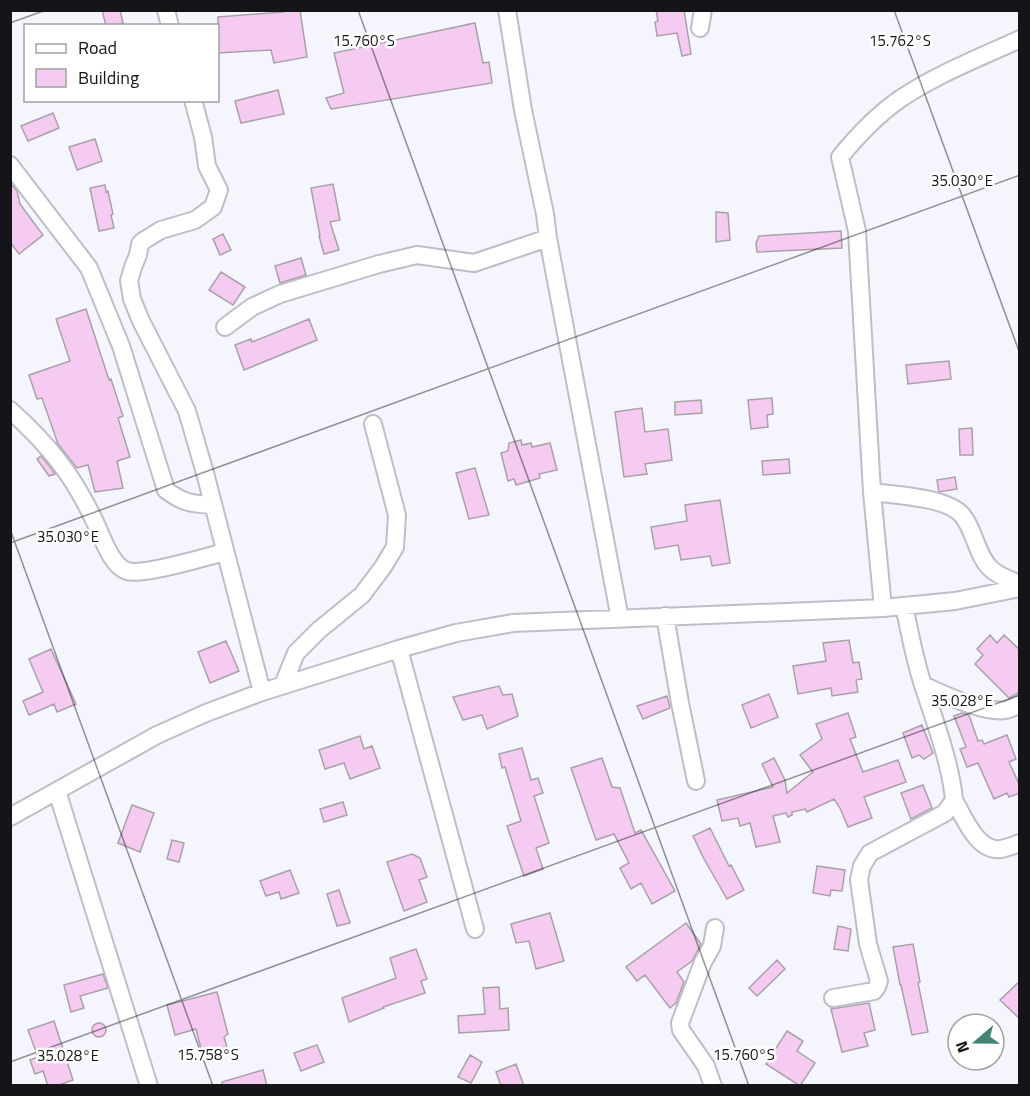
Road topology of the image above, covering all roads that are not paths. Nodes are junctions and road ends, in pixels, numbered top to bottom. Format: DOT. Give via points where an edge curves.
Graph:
graph roads {
  1 [pos="507,10"];
  2 [pos="703,10"];
  3 [pos="700,28"];
  4 [pos="1020,39"];
  5 [pos="194,102"];
  6 [pos="10,165"];
  7 [pos="548,238"];
  8 [pos="225,327"];
  9 [pos="10,410"];
  10 [pos="373,424"];
  11 [pos="872,492"];
  12 [pos="213,505"];
  13 [pos="225,552"];
  14 [pos="1020,586"];
  15 [pos="904,606"];
  16 [pos="883,608"];
  17 [pos="665,616"];
  18 [pos="620,619"];
  19 [pos="399,649"];
  20 [pos="283,685"];
  21 [pos="923,685"];
  22 [pos="262,692"];
  23 [pos="1020,704"];
  24 [pos="696,781"];
  25 [pos="57,791"];
  26 [pos="954,800"];
  27 [pos="10,816"];
  28 [pos="1020,843"];
  29 [pos="715,928"];
  30 [pos="475,929"];
  31 [pos="833,998"];
  32 [pos="149,1086"];
  33 [pos="713,1086"];
  1 -- 7 [label="street"];
  2 -- 3 [label="street"];
  4 -- 11 [label="street" via="940,75 900,99 859,134 840,157 857,231"];
  5 -- 12 [label="street" via="207,166 219,190 213,207 195,220 160,230 143,241 129,281 141,321 187,411"];
  6 -- 12 [label="street" via="89,268 122,346 166,490 190,504"];
  7 -- 8 [label="street" via="474,263 417,255 380,264 280,294 252,307"];
  7 -- 18 [label="street"];
  9 -- 13 [label="street" via="41,439 72,478 109,551 125,570 148,570"];
  10 -- 20 [label="street" via="397,515 395,547 362,595 296,653"];
  11 -- 14 [label="street" via="935,501 952,508 962,515 991,570"];
  11 -- 16 [label="street"];
  12 -- 13 [label="street"];
  13 -- 22 [label="street"];
  14 -- 15 [label="street" via="955,601"];
  15 -- 16 [label="street"];
  15 -- 21 [label="street"];
  16 -- 17 [label="street"];
  17 -- 18 [label="street"];
  17 -- 24 [label="street"];
  18 -- 19 [label="street" via="513,623"];
  19 -- 20 [label="street"];
  19 -- 30 [label="street"];
  20 -- 22 [label="street"];
  21 -- 23 [label="street" via="991,710"];
  21 -- 26 [label="street"];
  22 -- 25 [label="street" via="157,735"];
  25 -- 27 [label="street"];
  25 -- 32 [label="street"];
  26 -- 28 [label="street" via="977,838 988,848"];
  26 -- 31 [label="street" via="945,813 870,853 862,866 859,880 868,944 879,981 874,991"];
  29 -- 33 [label="street" via="712,946 680,1023 706,1066"];
}
